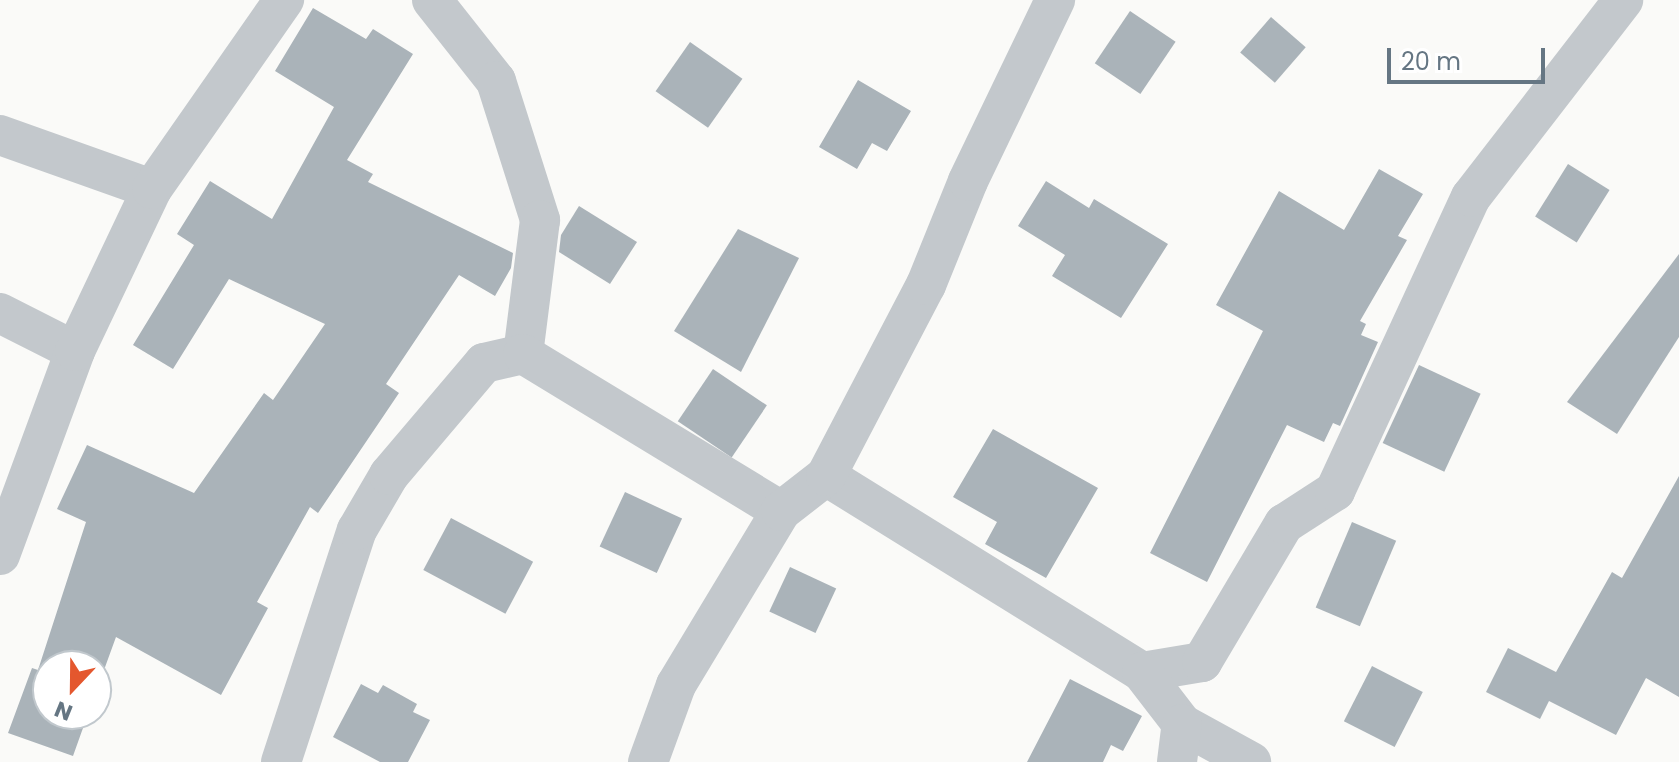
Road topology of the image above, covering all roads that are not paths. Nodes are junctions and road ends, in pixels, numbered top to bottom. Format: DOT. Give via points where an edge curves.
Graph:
graph roads {
  1 [pos="284,0"];
  2 [pos="432,0"];
  3 [pos="1055,0"];
  4 [pos="1623,0"];
  5 [pos="0,135"];
  6 [pos="152,189"];
  7 [pos="0,313"];
  8 [pos="75,351"];
  9 [pos="523,354"];
  10 [pos="826,476"];
  11 [pos="781,511"];
  12 [pos="0,555"];
  13 [pos="1142,672"];
  14 [pos="1179,743"];
  15 [pos="281,762"];
  16 [pos="648,762"];
  17 [pos="1251,762"];
  1 -- 6 [label="street"];
  2 -- 9 [label="street" via="496,81 540,220"];
  3 -- 10 [label="street" via="968,181 926,285"];
  4 -- 13 [label="street" via="1471,197 1335,491 1284,524 1202,662"];
  5 -- 6 [label="street"];
  6 -- 8 [label="street"];
  7 -- 8 [label="street"];
  8 -- 12 [label="street"];
  9 -- 11 [label="street"];
  9 -- 15 [label="street" via="484,363 438,412 381,489 357,530"];
  10 -- 11 [label="street"];
  10 -- 13 [label="street"];
  11 -- 16 [label="street" via="676,685"];
  13 -- 14 [label="street"];
  14 -- 17 [label="street"];
}
